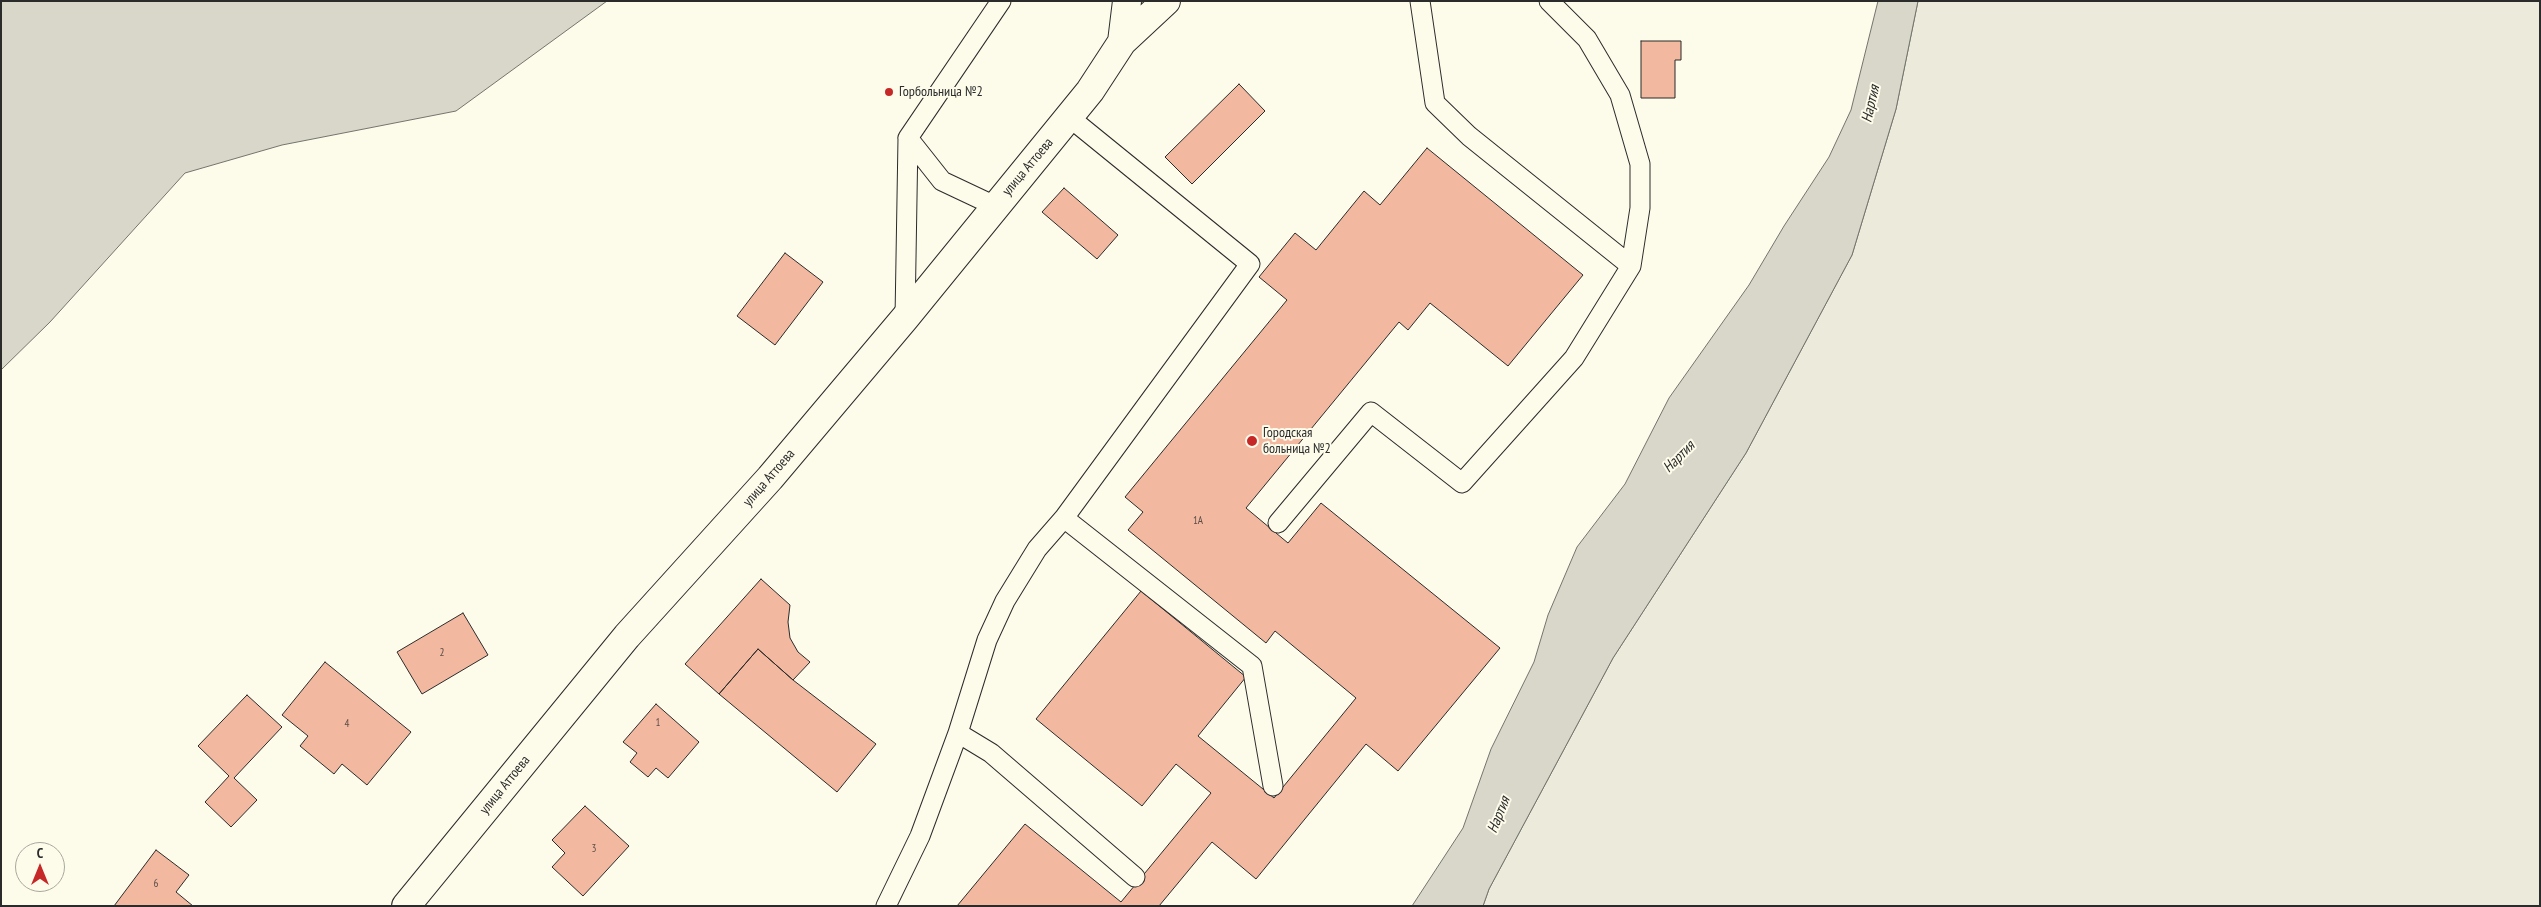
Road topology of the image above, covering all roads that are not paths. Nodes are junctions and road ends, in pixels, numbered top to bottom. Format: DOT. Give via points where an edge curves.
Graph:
graph roads {
  1 [pos="1001,1"];
  2 [pos="1127,1"];
  3 [pos="1166,1"];
  4 [pos="1420,1"];
  5 [pos="1549,1"];
  6 [pos="1122,42"];
  7 [pos="1069,117"];
  8 [pos="908,138"];
  9 [pos="995,206"];
  10 [pos="1631,266"];
  11 [pos="905,318"];
  12 [pos="1064,518"];
  13 [pos="1278,523"];
  14 [pos="958,733"];
  15 [pos="1273,786"];
  16 [pos="1135,877"];
  17 [pos="406,906"];
  18 [pos="886,906"];
  1 -- 8 [label="lane"];
  2 -- 6 [label="street"];
  3 -- 6 [label="street"];
  4 -- 10 [label="lane" via="1436,103 1469,136"];
  5 -- 10 [label="lane" via="1586,39 1620,96 1640,164 1640,208"];
  6 -- 7 [label="street, улица Аттоева"];
  7 -- 9 [label="street, улица Аттоева"];
  7 -- 12 [label="lane" via="1250,264"];
  8 -- 9 [label="lane" via="942,181"];
  8 -- 11 [label="lane"];
  9 -- 11 [label="street, улица Аттоева"];
  10 -- 13 [label="lane" via="1574,358 1462,483 1371,412"];
  11 -- 17 [label="street, улица Аттоева" via="770,478 628,636"];
  12 -- 14 [label="lane" via="1037,549 1005,601 987,640"];
  12 -- 15 [label="lane" via="1252,666"];
  14 -- 16 [label="lane" via="991,753"];
  14 -- 18 [label="lane" via="920,836"];
}
